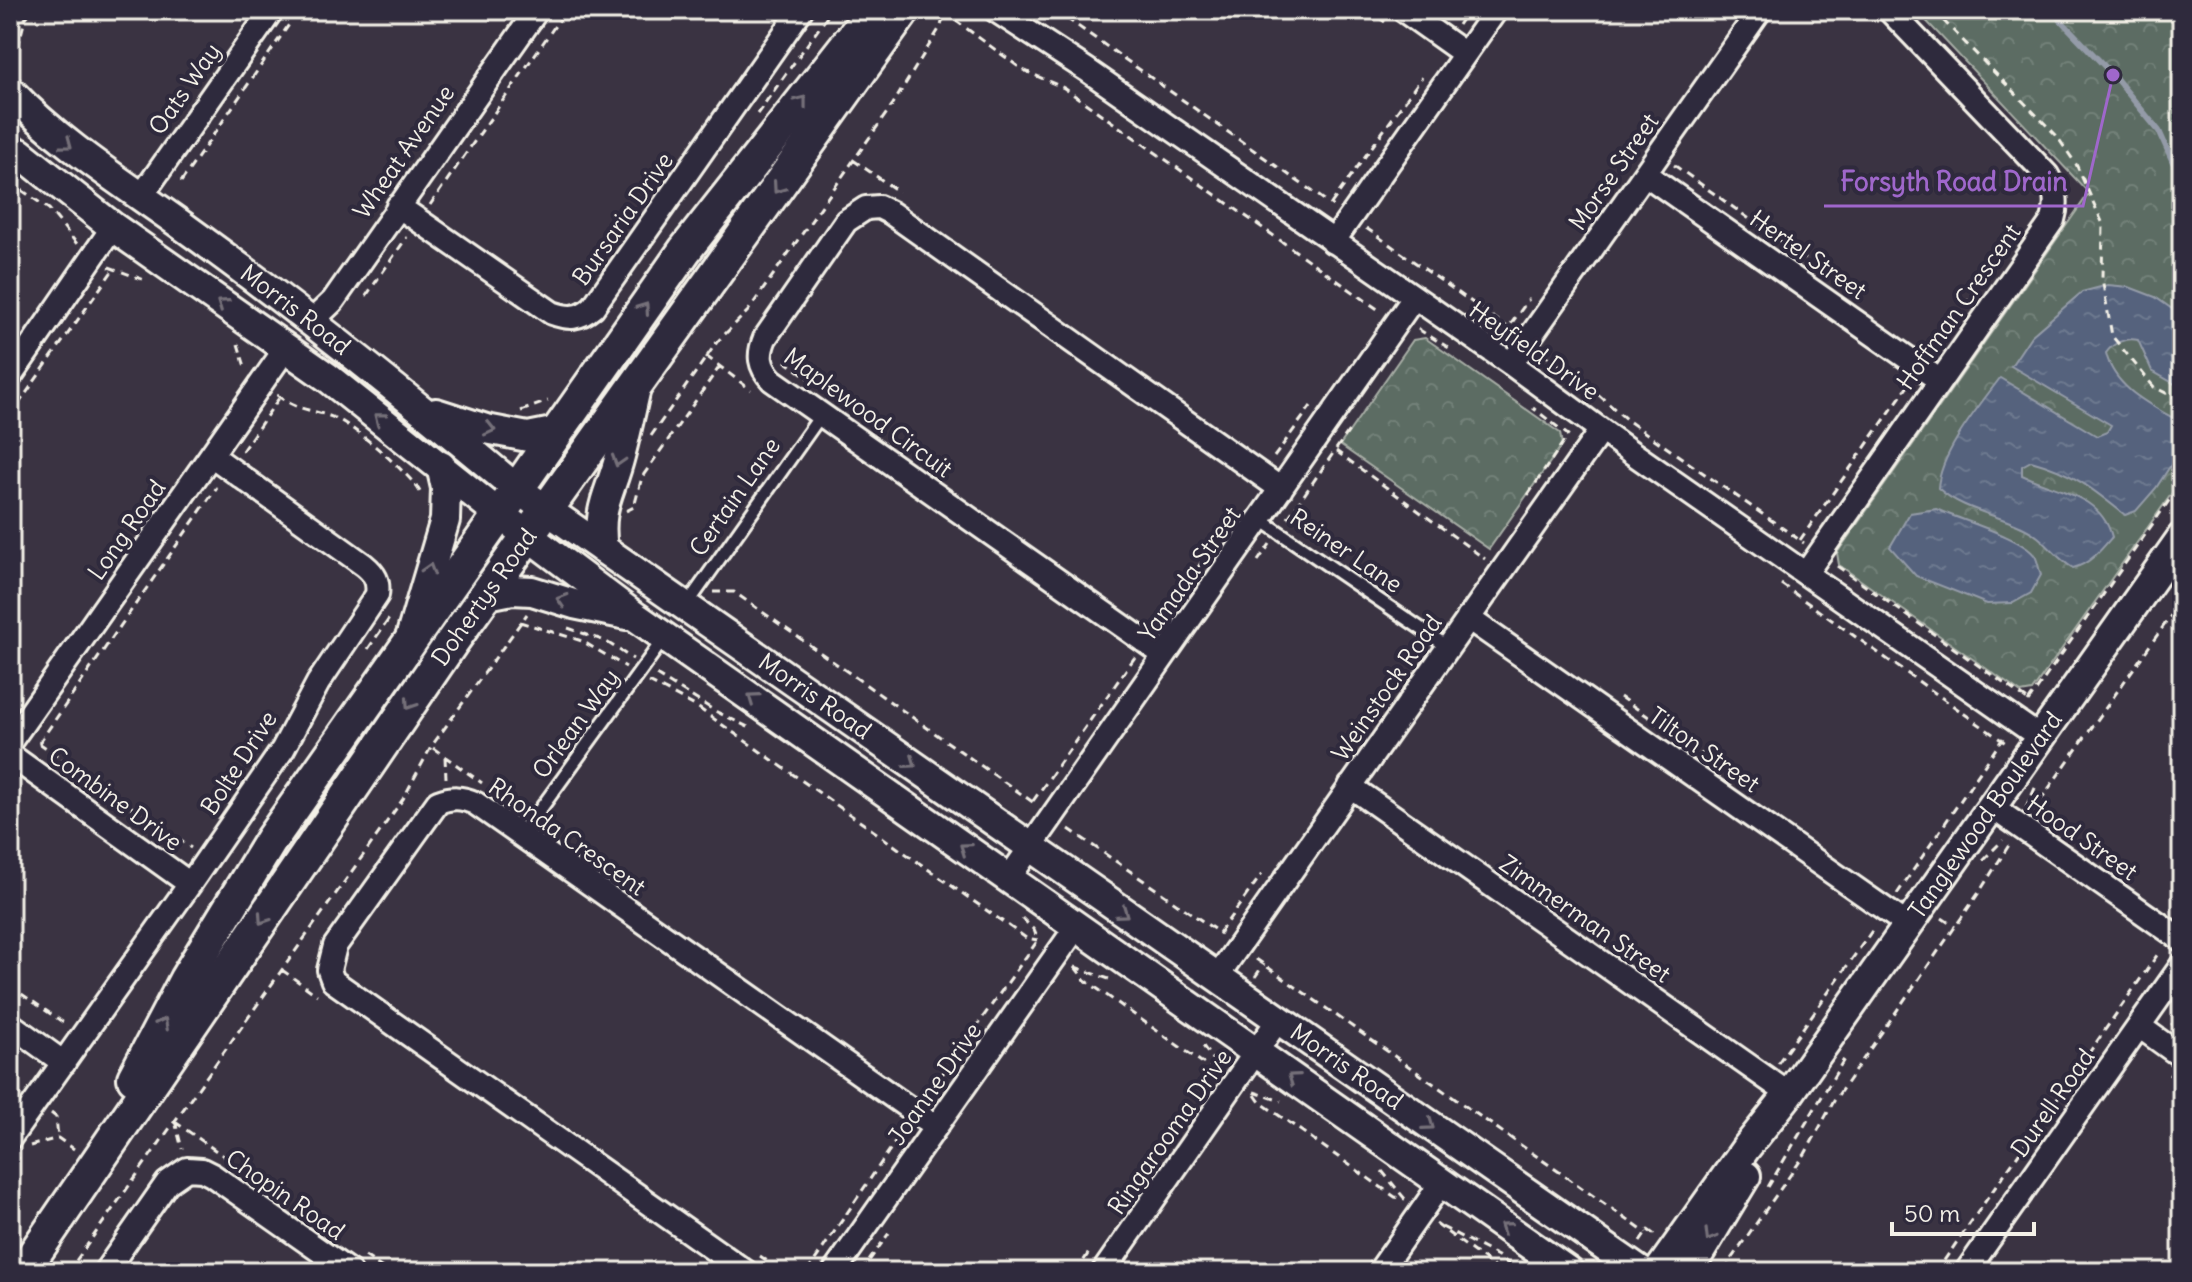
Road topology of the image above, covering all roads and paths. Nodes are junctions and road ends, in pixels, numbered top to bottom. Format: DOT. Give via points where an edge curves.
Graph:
graph roads {
  1 [pos="32,10"];
  2 [pos="272,10"];
  3 [pos="299,10"];
  4 [pos="537,10"];
  5 [pos="566,10"];
  6 [pos="801,10"];
  7 [pos="874,10"];
  8 [pos="904,10"];
  9 [pos="945,10"];
  10 [pos="995,10"];
  11 [pos="1403,10"];
  12 [pos="1468,10"];
  13 [pos="1496,10"];
  14 [pos="1760,10"];
  15 [pos="1861,10"];
  16 [pos="1880,16"];
  17 [pos="1446,40"];
  18 [pos="18,47"];
  19 [pos="1465,54"];
  20 [pos="10,91"];
  21 [pos="10,150"];
  22 [pos="853,160"];
  23 [pos="1674,165"];
  24 [pos="1645,174"];
  25 [pos="10,182"];
  26 [pos="181,182"];
  27 [pos="905,196"];
  28 [pos="140,198"];
  29 [pos="1331,204"];
  30 [pos="398,206"];
  31 [pos="419,220"];
  32 [pos="113,227"];
  33 [pos="2013,238"];
  34 [pos="73,241"];
  35 [pos="1333,242"];
  36 [pos="1816,267"];
  37 [pos="113,270"];
  38 [pos="366,296"];
  39 [pos="1413,299"];
  40 [pos="311,322"];
  41 [pos="1920,341"];
  42 [pos="286,348"];
  43 [pos="1511,364"];
  44 [pos="720,366"];
  45 [pos="1932,366"];
  46 [pos="10,377"];
  47 [pos="637,386"];
  48 [pos="1318,396"];
  49 [pos="279,397"];
  50 [pos="290,406"];
  51 [pos="424,409"];
  52 [pos="821,415"];
  53 [pos="10,416"];
  54 [pos="1601,430"];
  55 [pos="558,431"];
  56 [pos="650,438"];
  57 [pos="1335,451"];
  58 [pos="211,455"];
  59 [pos="1275,458"];
  60 [pos="441,466"];
  61 [pos="230,469"];
  62 [pos="2182,482"];
  63 [pos="1281,489"];
  64 [pos="422,499"];
  65 [pos="508,502"];
  66 [pos="626,502"];
  67 [pos="547,509"];
  68 [pos="626,511"];
  69 [pos="1260,519"];
  70 [pos="626,521"];
  71 [pos="528,535"];
  72 [pos="2182,537"];
  73 [pos="1800,540"];
  74 [pos="603,549"];
  75 [pos="1485,559"];
  76 [pos="1806,573"];
  77 [pos="1777,581"];
  78 [pos="487,595"];
  79 [pos="693,596"];
  80 [pos="2182,600"];
  81 [pos="636,617"];
  82 [pos="539,618"];
  83 [pos="1468,618"];
  84 [pos="520,622"];
  85 [pos="565,627"];
  86 [pos="665,637"];
  87 [pos="409,644"];
  88 [pos="1448,647"];
  89 [pos="1164,655"];
  90 [pos="641,671"];
  91 [pos="1610,690"];
  92 [pos="2015,720"];
  93 [pos="753,729"];
  94 [pos="15,736"];
  95 [pos="2002,739"];
  96 [pos="39,743"];
  97 [pos="10,755"];
  98 [pos="2036,756"];
  99 [pos="1350,786"];
  100 [pos="1761,796"];
  101 [pos="1052,815"];
  102 [pos="2008,828"];
  103 [pos="523,837"];
  104 [pos="1030,847"];
  105 [pos="191,848"];
  106 [pos="1978,865"];
  107 [pos="1009,878"];
  108 [pos="190,884"];
  109 [pos="1897,894"];
  110 [pos="1018,914"];
  111 [pos="1077,926"];
  112 [pos="1909,926"];
  113 [pos="2182,940"];
  114 [pos="1237,945"];
  115 [pos="2161,952"];
  116 [pos="2182,965"];
  117 [pos="1216,978"];
  118 [pos="1113,982"];
  119 [pos="10,986"];
  120 [pos="2182,1019"];
  121 [pos="1278,1020"];
  122 [pos="10,1024"];
  123 [pos="67,1025"];
  124 [pos="2171,1025"];
  125 [pos="2139,1026"];
  126 [pos="1199,1042"];
  127 [pos="1852,1047"];
  128 [pos="1256,1052"];
  129 [pos="2182,1057"];
  130 [pos="64,1063"];
  131 [pos="1254,1092"];
  132 [pos="1789,1094"];
  133 [pos="936,1127"];
  134 [pos="10,1138"];
  135 [pos="76,1150"];
  136 [pos="10,1170"];
  137 [pos="1442,1182"];
  138 [pos="78,1192"];
  139 [pos="1762,1196"];
  140 [pos="1405,1199"];
  141 [pos="1646,1233"];
  142 [pos="22,1272"];
  143 [pos="68,1272"];
  144 [pos="105,1272"];
  145 [pos="350,1272"];
  146 [pos="746,1272"];
  147 [pos="834,1272"];
  148 [pos="1103,1272"];
  149 [pos="1379,1272"];
  150 [pos="1501,1272"];
  151 [pos="1520,1272"];
  152 [pos="1569,1272"];
  153 [pos="1641,1272"];
  154 [pos="1658,1272"];
  155 [pos="1688,1272"];
  156 [pos="1727,1272"];
  157 [pos="1936,1272"];
  158 [pos="1966,1272"];
  1 -- 18 [label="path"];
  2 -- 28 [label="street, Oats Way"];
  3 -- 26 [label="path"];
  4 -- 30 [label="street, Wheat Avenue"];
  5 -- 31 [label="path"];
  6 -- 31 [label="street, Bursaria Drive" via="584,314 574,318 552,313"];
  55 -- 7 [label="main road, Dohertys Road, one-way" via="685,250"];
  8 -- 47 [label="main road, Dohertys Road, one-way"];
  9 -- 22 [label="path" via="916,71"];
  10 -- 35 [label="street, Heyfield Drive"];
  11 -- 17 [label="street"];
  12 -- 17 [label="path"];
  13 -- 19 [label="street"];
  14 -- 24 [label="street, Morse Street"];
  15 -- 16 [label="path"];
  16 -- 45 [label="street, Hoffman Crescent" via="2047,175 2056,198 2053,220"];
  17 -- 19 [label="street"];
  17 -- 29 [label="path"];
  19 -- 35 [label="street"];
  20 -- 28 [label="street, Morris Road, one-way" via="58,138"];
  21 -- 32 [label="street, Morris Road"];
  22 -- 27 [label="path"];
  22 -- 56 [label="path" via="748,311 717,342"];
  23 -- 36 [label="path"];
  24 -- 43 [label="street, Morse Street"];
  24 -- 45 [label="street, Hertel Street"];
  25 -- 34 [label="path" via="49,209"];
  28 -- 40 [label="street, Morris Road"];
  30 -- 31 [label="street, Bursaria Drive"];
  30 -- 40 [label="street, Wheat Avenue" via="333,301"];
  31 -- 38 [label="path"];
  42 -- 32 [label="street, Morris Road, one-way"];
  32 -- 46 [label="street"];
  33 -- 45 [label="path"];
  35 -- 39 [label="street, Heyfield Drive"];
  37 -- 53 [label="path"];
  39 -- 43 [label="street, Heyfield Drive"];
  39 -- 63 [label="street, Yamada Street"];
  40 -- 42 [label="street"];
  40 -- 51 [label="street, Morris Road"];
  41 -- 45 [label="path"];
  42 -- 58 [label="street, Long Road"];
  60 -- 42 [label="street, Morris Road, one-way"];
  43 -- 54 [label="street, Heyfield Drive"];
  44 -- 68 [label="path" via="642,477 634,507"];
  45 -- 73 [label="path"];
  45 -- 76 [label="street, Hoffman Crescent"];
  47 -- 67 [label="main road, Dohertys Road"];
  47 -- 74 [label="street, one-way" via="603,505"];
  48 -- 59 [label="path"];
  49 -- 61 [label="path"];
  50 -- 64 [label="path" via="341,421 411,477"];
  51 -- 55 [label="street, one-way" via="528,437"];
  51 -- 65 [label="street, Morris Road"];
  52 -- 63 [label="street, Maplewood Circuit" via="764,372 760,350 846,221 856,212 879,207"];
  52 -- 79 [label="lane, Certain Lane"];
  52 -- 89 [label="street, Maplewood Circuit"];
  54 -- 76 [label="street, Heyfield Drive"];
  54 -- 83 [label="street, Weinstock Road" via="1578,442"];
  55 -- 65 [label="main road, Dohertys Road"];
  57 -- 75 [label="path"];
  58 -- 61 [label="street, Bolte Drive"];
  58 -- 94 [label="street, Long Road"];
  60 -- 65 [label="street, Morris Road"];
  87 -- 60 [label="street, one-way" via="445,520"];
  61 -- 96 [label="path"];
  61 -- 108 [label="street, Bolte Drive" via="373,572 377,595 318,683 283,749"];
  62 -- 92 [label="path"];
  63 -- 69 [label="street, Yamada Street"];
  65 -- 67 [label="street, Morris Road"];
  65 -- 71 [label="street, Morris Road"];
  65 -- 87 [label="main road, Dohertys Road"];
  66 -- 68 [label="path"];
  67 -- 71 [label="main road, Dohertys Road"];
  67 -- 74 [label="street, Morris Road"];
  68 -- 70 [label="path"];
  69 -- 88 [label="lane, Reiner Lane"];
  69 -- 89 [label="street, Yamada Street"];
  71 -- 78 [label="main road, Dohertys Road"];
  71 -- 81 [label="street, Morris Road"];
  72 -- 98 [label="street, Tanglewood Boulevard"];
  74 -- 79 [label="street, Morris Road"];
  76 -- 92 [label="street, Heyfield Drive"];
  77 -- 95 [label="path"];
  81 -- 78 [label="street, one-way" via="532,591"];
  78 -- 138 [label="main road, Dohertys Road, one-way"];
  79 -- 101 [label="path" via="734,592"];
  79 -- 104 [label="street, Morris Road, one-way"];
  80 -- 102 [label="path"];
  81 -- 86 [label="street, Morris Road"];
  82 -- 84 [label="path" via="526,614"];
  83 -- 88 [label="street, Weinstock Road"];
  83 -- 112 [label="street, Tilton Street"];
  84 -- 90 [label="path" via="582,641"];
  84 -- 143 [label="path" via="431,747 403,799"];
  85 -- 90 [label="path" via="605,641"];
  86 -- 90 [label="lane, Orlean Way"];
  107 -- 86 [label="street, Morris Road, one-way"];
  138 -- 87 [label="main road, Dohertys Road, one-way" via="186,979 271,840"];
  88 -- 99 [label="street, Weinstock Road"];
  89 -- 101 [label="street, Yamada Street"];
  90 -- 93 [label="path"];
  90 -- 103 [label="lane, Orlean Way"];
  90 -- 110 [label="path" via="1026,938 1038,940"];
  91 -- 100 [label="path"];
  92 -- 95 [label="path"];
  92 -- 98 [label="street, Heyfield Drive"];
  94 -- 96 [label="path"];
  95 -- 98 [label="path"];
  95 -- 109 [label="path"];
  96 -- 105 [label="path"];
  97 -- 108 [label="street, Combine Drive"];
  98 -- 102 [label="street, Tanglewood Boulevard"];
  98 -- 102 [label="path" via="2027,807"];
  99 -- 114 [label="street, Weinstock Road"];
  99 -- 132 [label="street, Zimmerman Street"];
  101 -- 104 [label="street, Yamada Street"];
  101 -- 114 [label="path"];
  102 -- 106 [label="path"];
  102 -- 112 [label="street, Tanglewood Boulevard"];
  102 -- 113 [label="street, Hood Street"];
  102 -- 156 [label="path" via="1980,891 1834,1101"];
  103 -- 133 [label="street, Rhonda Crescent"];
  103 -- 146 [label="street, Rhonda Crescent" via="463,798 438,802 335,946 329,970 333,981"];
  104 -- 107 [label="street, Yamada Street"];
  104 -- 117 [label="street, Morris Road, one-way"];
  107 -- 111 [label="street, Morris Road"];
  108 -- 130 [label="street, Bolte Drive"];
  111 -- 128 [label="street, Morris Road"];
  111 -- 133 [label="street, Joanne Drive"];
  112 -- 132 [label="street, Tanglewood Boulevard"];
  114 -- 117 [label="street, Weinstock Road"];
  114 -- 141 [label="path"];
  115 -- 157 [label="path"];
  116 -- 125 [label="street, Durell Road"];
  117 -- 121 [label="street, Morris Road"];
  118 -- 126 [label="path" via="1075,967 1085,980 1207,1066 1219,1069"];
  119 -- 123 [label="path"];
  120 -- 124 [label="path"];
  121 -- 128 [label="street, Ringarooma Drive"];
  121 -- 153 [label="street, Morris Road, one-way"];
  122 -- 130 [label="street"];
  125 -- 129 [label="street"];
  125 -- 158 [label="street, Durell Road"];
  127 -- 139 [label="path"];
  137 -- 128 [label="street, Morris Road, one-way"];
  128 -- 148 [label="street, Ringarooma Drive"];
  130 -- 134 [label="street, Bolte Drive"];
  131 -- 140 [label="path" via="1260,1102"];
  132 -- 154 [label="street, Tanglewood Boulevard"];
  132 -- 155 [label="street, Tanglewood Boulevard, one-way"];
  133 -- 147 [label="street, Joanne Drive"];
  135 -- 136 [label="path" via="58,1138 26,1147"];
  137 -- 149 [label="street"];
  152 -- 137 [label="street, Morris Road, one-way"];
  138 -- 142 [label="main road, Dohertys Road"];
  144 -- 145 [label="street, Chopin Road" via="167,1183 187,1169 212,1175"];
  150 -- 151 [label="path" via="1438,1225"];
}
